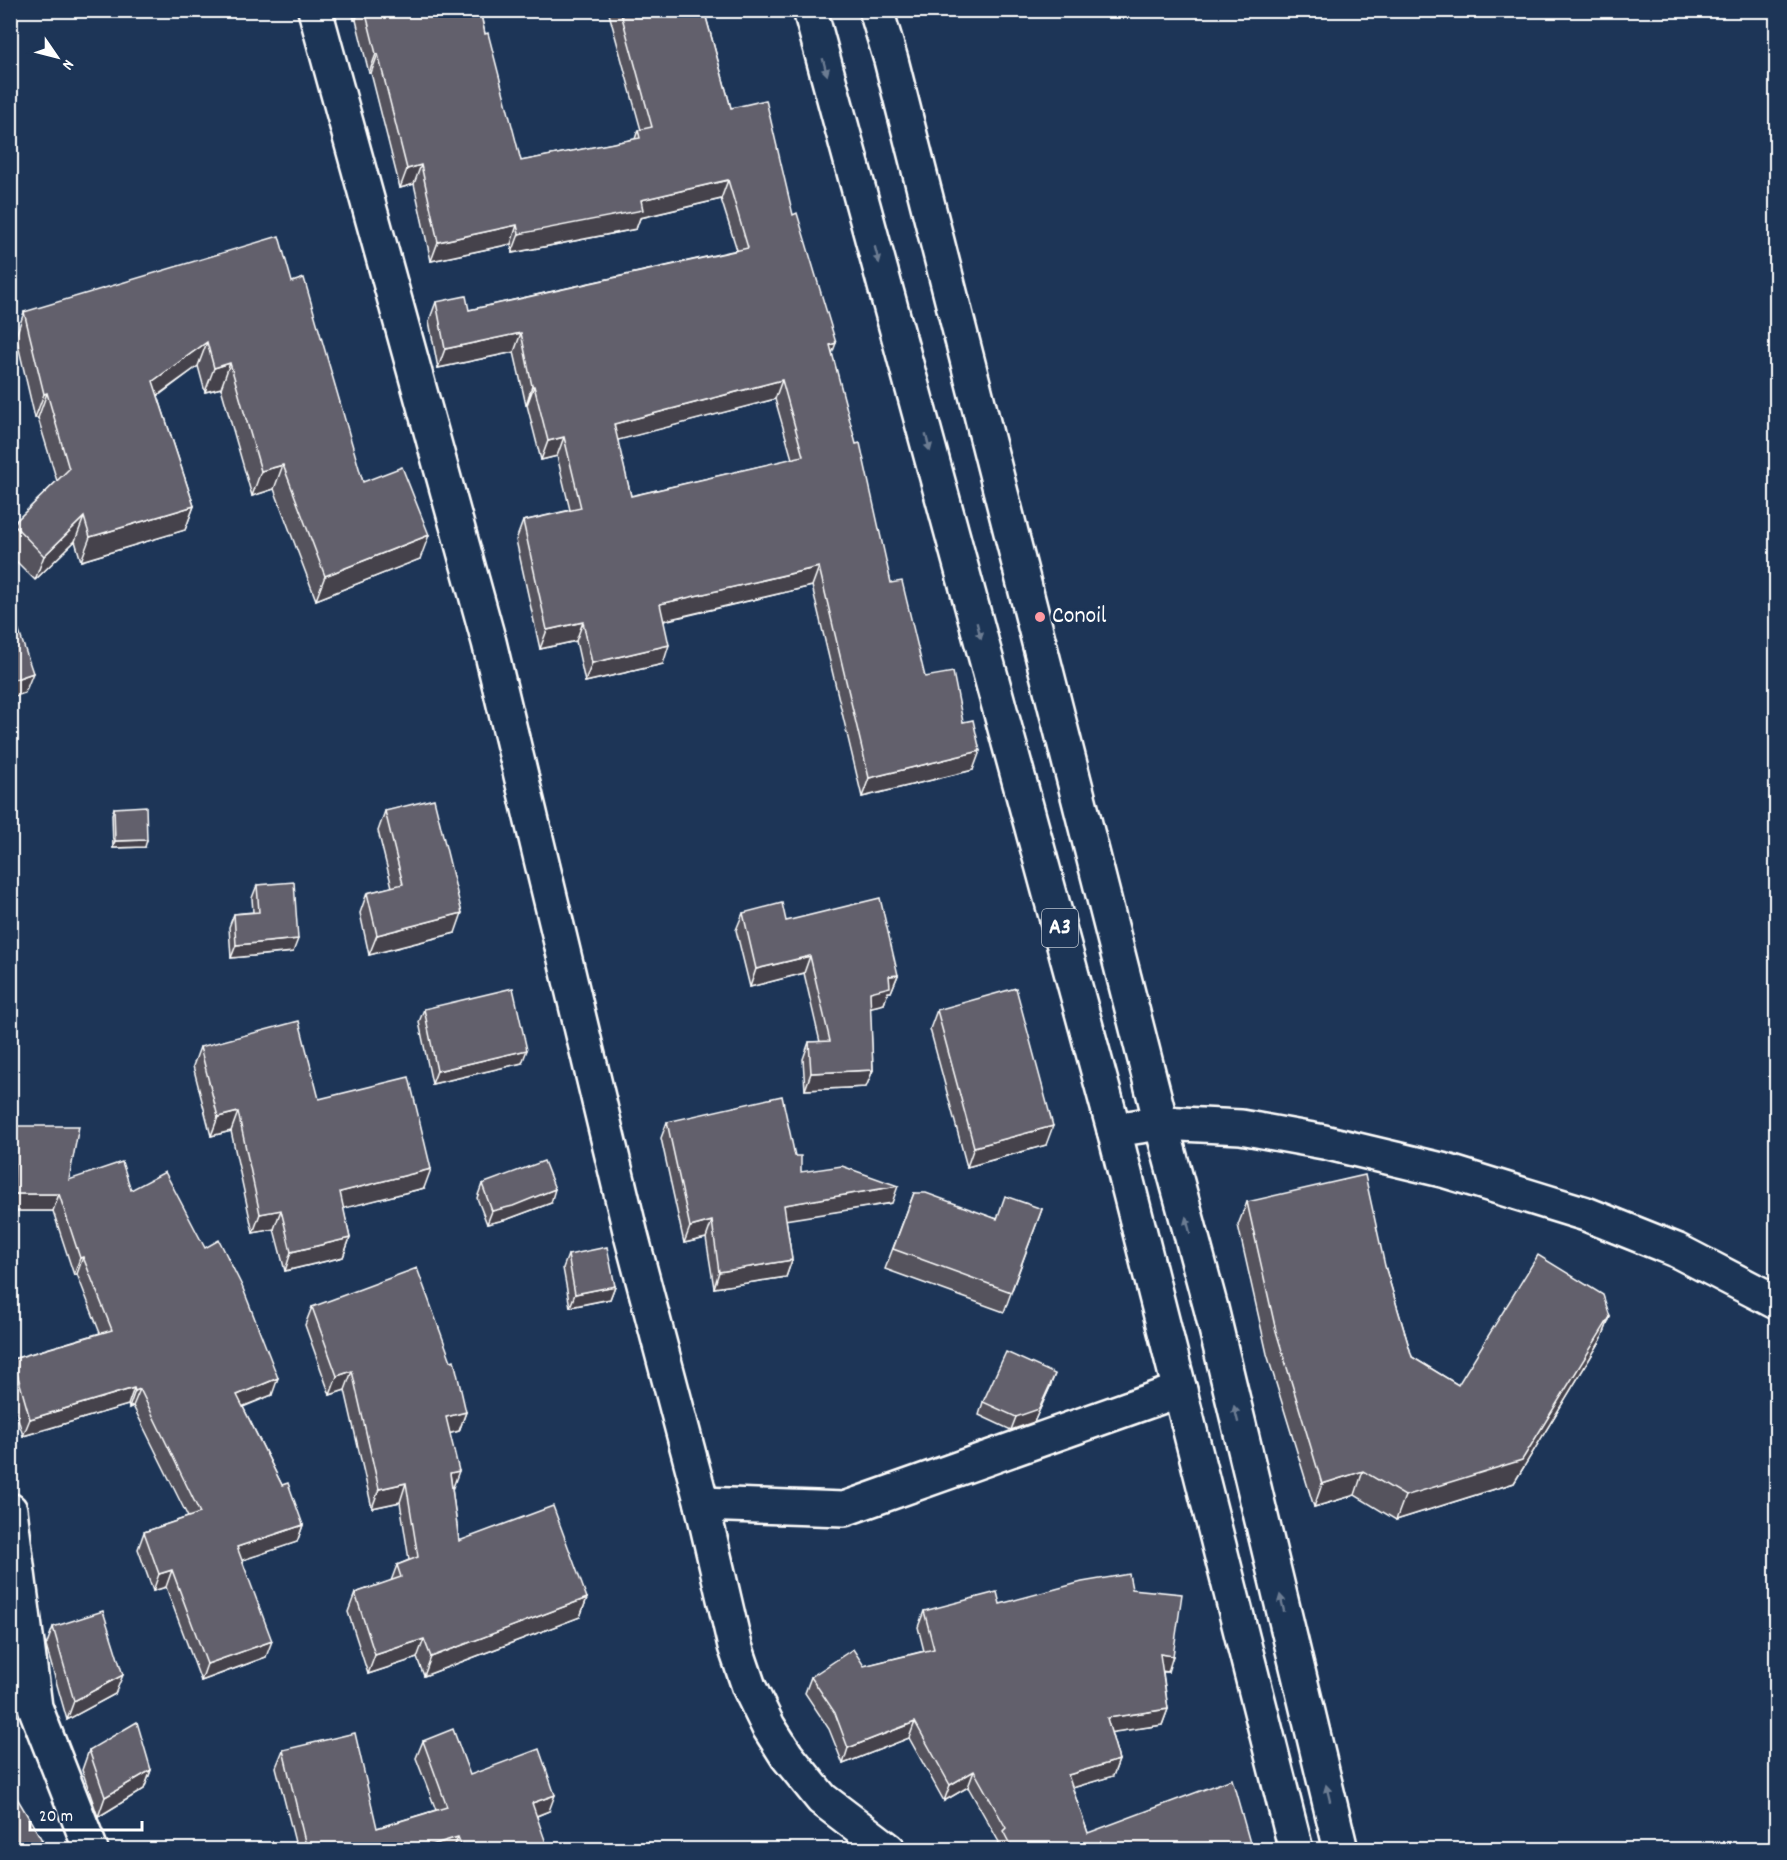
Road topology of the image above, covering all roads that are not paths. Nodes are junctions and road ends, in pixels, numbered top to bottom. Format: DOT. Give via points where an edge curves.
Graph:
graph roads {
  1 [pos="315,10"];
  2 [pos="810,10"];
  3 [pos="876,10"];
  4 [pos="1161,1123"];
  5 [pos="1114,1130"];
  6 [pos="1776,1302"];
  7 [pos="1180,1390"];
  8 [pos="702,1504"];
  9 [pos="10,1510"];
  10 [pos="91,1850"];
  11 [pos="889,1850"];
  12 [pos="1296,1850"];
  13 [pos="1341,1850"];
  1 -- 8 [label="main road" via="489,642 631,1235"];
  2 -- 5 [label="main road, A3, one-way"];
  3 -- 4 [label="main road, A3"];
  4 -- 5 [label="main road"];
  4 -- 6 [label="main road" via="1241,1127 1324,1142 1446,1172 1586,1214 1666,1246"];
  13 -- 4 [label="main road, A3, one-way" via="1210,1308"];
  5 -- 7 [label="main road, A3"];
  7 -- 8 [label="main road" via="844,1509"];
  7 -- 12 [label="main road, A3"];
  8 -- 11 [label="main road" via="735,1646 768,1726 822,1798"];
  9 -- 10 [label="main road" via="35,1707"];
}
